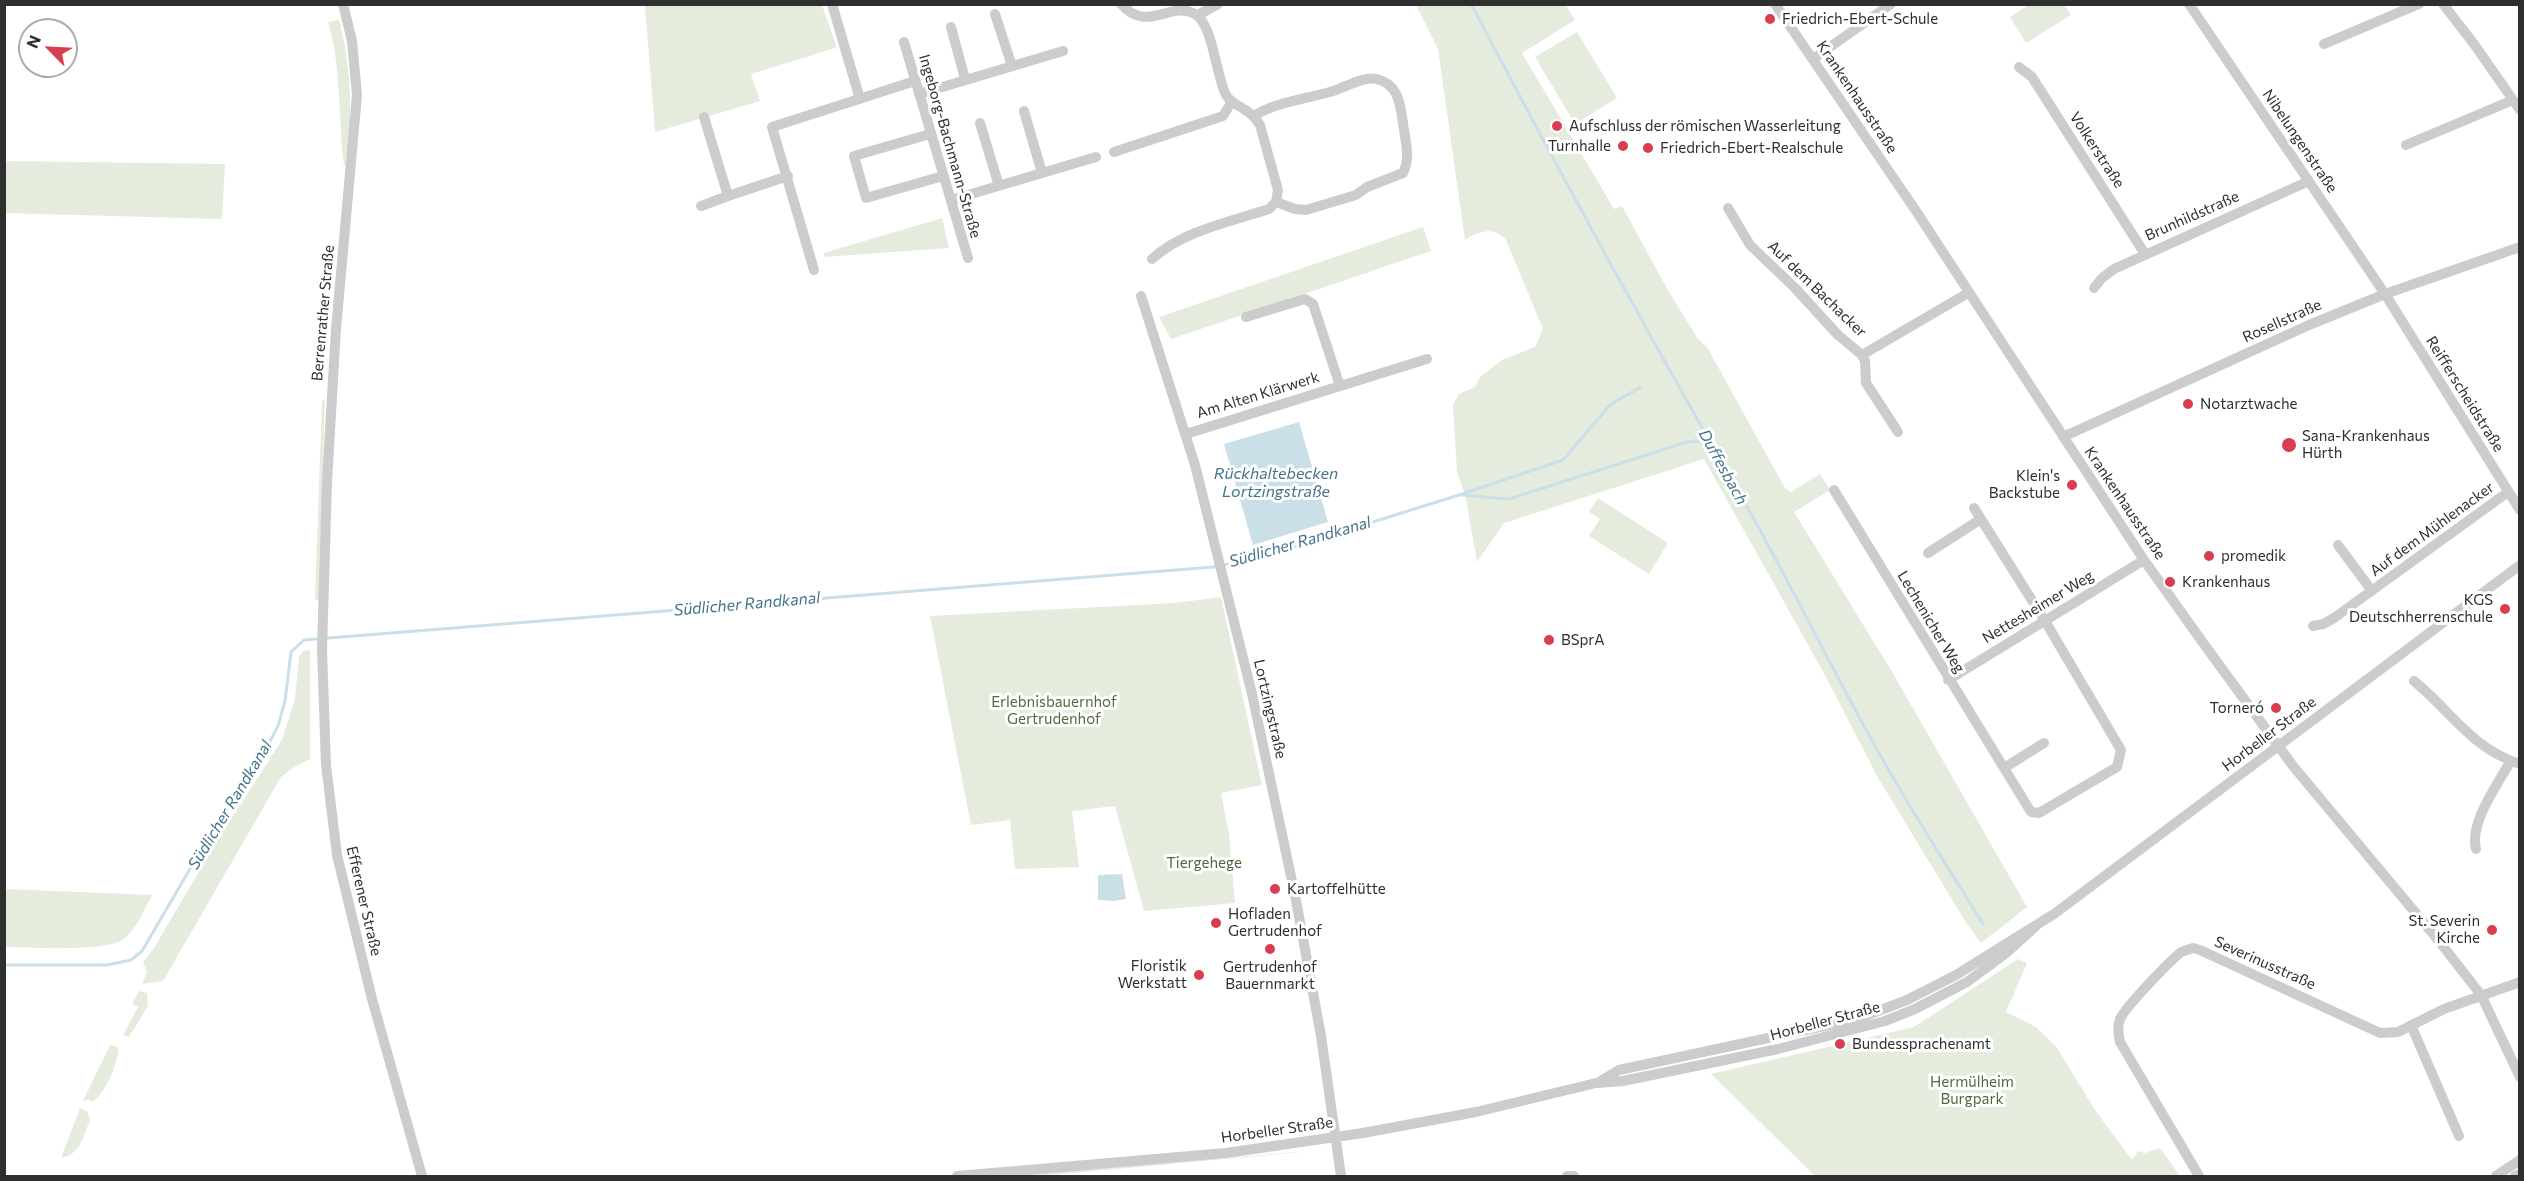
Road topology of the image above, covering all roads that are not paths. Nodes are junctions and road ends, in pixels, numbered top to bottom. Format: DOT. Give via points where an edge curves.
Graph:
graph roads {
  1 [pos="343,4"];
  2 [pos="832,4"];
  3 [pos="1121,4"];
  4 [pos="1218,4"];
  5 [pos="1775,4"];
  6 [pos="1891,4"];
  7 [pos="2189,4"];
  8 [pos="2419,4"];
  9 [pos="2443,4"];
  10 [pos="995,14"];
  11 [pos="1198,15"];
  12 [pos="951,27"];
  13 [pos="904,42"];
  14 [pos="2324,44"];
  15 [pos="1064,51"];
  16 [pos="1813,59"];
  17 [pos="1012,66"];
  18 [pos="2019,67"];
  19 [pos="965,79"];
  20 [pos="915,81"];
  21 [pos="919,94"];
  22 [pos="860,99"];
  23 [pos="1232,101"];
  24 [pos="2516,105"];
  25 [pos="1024,111"];
  26 [pos="1255,115"];
  27 [pos="704,117"];
  28 [pos="980,123"];
  29 [pos="930,134"];
  30 [pos="2406,145"];
  31 [pos="1114,152"];
  32 [pos="1096,157"];
  33 [pos="1041,173"];
  34 [pos="788,176"];
  35 [pos="943,176"];
  36 [pos="2309,181"];
  37 [pos="999,186"];
  38 [pos="728,196"];
  39 [pos="951,200"];
  40 [pos="1276,202"];
  41 [pos="701,206"];
  42 [pos="1728,208"];
  43 [pos="2520,247"];
  44 [pos="2145,254"];
  45 [pos="968,258"];
  46 [pos="1152,259"];
  47 [pos="814,270"];
  48 [pos="2094,288"];
  49 [pos="1968,293"];
  50 [pos="2385,294"];
  51 [pos="1141,296"];
  52 [pos="1246,317"];
  53 [pos="1862,355"];
  54 [pos="1427,358"];
  55 [pos="1340,386"];
  56 [pos="1898,432"];
  57 [pos="1186,434"];
  58 [pos="2063,437"];
  59 [pos="1834,490"];
  60 [pos="2508,492"];
  61 [pos="1974,508"];
  62 [pos="2520,510"];
  63 [pos="1981,519"];
  64 [pos="2338,545"];
  65 [pos="1928,553"];
  66 [pos="2144,560"];
  67 [pos="2520,566"];
  68 [pos="2372,591"];
  69 [pos="2045,621"];
  70 [pos="323,626"];
  71 [pos="2313,626"];
  72 [pos="1948,680"];
  73 [pos="2414,681"];
  74 [pos="2044,743"];
  75 [pos="2278,746"];
  76 [pos="2515,763"];
  77 [pos="2004,768"];
  78 [pos="2476,849"];
  79 [pos="2520,982"];
  80 [pos="2481,994"];
  81 [pos="2411,1025"];
  82 [pos="2520,1077"];
  83 [pos="2459,1136"];
  84 [pos="1336,1137"];
  85 [pos="2520,1160"];
  86 [pos="2520,1174"];
  87 [pos="422,1176"];
  88 [pos="957,1176"];
  89 [pos="1341,1176"];
  90 [pos="1567,1176"];
  91 [pos="1574,1176"];
  92 [pos="2199,1176"];
  93 [pos="2496,1176"];
  94 [pos="2514,1176"];
  1 -- 70 [label="street, Berrenrather Straße" via="352,41 357,95 331,396"];
  2 -- 22 [label="street"];
  3 -- 11 [label="street" via="1138,16 1152,19 1180,11"];
  4 -- 11 [label="street"];
  5 -- 16 [label="street, Krankenhausstraße"];
  6 -- 16 [label="street"];
  7 -- 36 [label="street, Nibelungenstraße"];
  8 -- 14 [label="street"];
  9 -- 24 [label="street"];
  10 -- 17 [label="street"];
  11 -- 23 [label="street" via="1203,20 1226,96"];
  12 -- 19 [label="street"];
  13 -- 20 [label="street, Ingeborg-Bachmann-Straße"];
  15 -- 17 [label="street"];
  16 -- 49 [label="street, Krankenhausstraße"];
  17 -- 19 [label="street"];
  18 -- 44 [label="street, Volkerstraße" via="2032,77"];
  19 -- 21 [label="street"];
  20 -- 21 [label="street, Ingeborg-Bachmann-Straße"];
  20 -- 22 [label="street"];
  21 -- 29 [label="street, Ingeborg-Bachmann-Straße"];
  22 -- 34 [label="street" via="772,127"];
  23 -- 26 [label="street"];
  23 -- 31 [label="street" via="1223,117"];
  24 -- 30 [label="street"];
  25 -- 33 [label="street"];
  26 -- 40 [label="street" via="1278,190"];
  26 -- 40 [label="street" via="1287,101 1369,78 1387,84 1399,98 1407,159 1403,173 1356,195 1306,210"];
  27 -- 38 [label="street"];
  28 -- 37 [label="street"];
  29 -- 35 [label="street, Ingeborg-Bachmann-Straße"];
  29 -- 35 [label="street" via="854,156 866,198"];
  32 -- 33 [label="street"];
  33 -- 37 [label="street"];
  34 -- 38 [label="street"];
  34 -- 47 [label="street"];
  35 -- 39 [label="street, Ingeborg-Bachmann-Straße"];
  36 -- 44 [label="street, Brunhildstraße"];
  36 -- 50 [label="street, Nibelungenstraße"];
  37 -- 39 [label="street"];
  38 -- 41 [label="street"];
  39 -- 45 [label="street, Ingeborg-Bachmann-Straße"];
  40 -- 46 [label="street" via="1269,209 1181,239"];
  42 -- 53 [label="street, Auf dem Bachacker" via="1750,245"];
  43 -- 50 [label="street, Rosellstraße"];
  44 -- 48 [label="street, Brunhildstraße" via="2114,269"];
  49 -- 53 [label="street, Auf dem Bachacker"];
  49 -- 58 [label="street, Krankenhausstraße"];
  50 -- 58 [label="street, Rosellstraße"];
  50 -- 60 [label="street, Reifferscheidstraße"];
  51 -- 57 [label="street, Lortzingstraße"];
  52 -- 55 [label="street, Am Alten Klärwerk" via="1305,299 1313,303"];
  53 -- 56 [label="street, Auf dem Bachacker" via="1866,383"];
  54 -- 55 [label="street, Am Alten Klärwerk"];
  55 -- 57 [label="street, Am Alten Klärwerk"];
  57 -- 84 [label="street, Lortzingstraße" via="1252,694 1295,895 1322,1036"];
  58 -- 66 [label="street, Krankenhausstraße"];
  59 -- 72 [label="street, Lechenicher Weg"];
  60 -- 62 [label="street, Reifferscheidstraße"];
  60 -- 68 [label="street, Auf dem Mühlenacker"];
  61 -- 63 [label="street"];
  63 -- 65 [label="street"];
  63 -- 69 [label="street"];
  64 -- 68 [label="street, Auf dem Mühlenacker"];
  66 -- 69 [label="street, Nettesheimer Weg"];
  66 -- 75 [label="street, Krankenhausstraße"];
  67 -- 75 [label="street, Horbeller Straße"];
  68 -- 71 [label="street, Auf dem Mühlenacker" via="2334,618"];
  69 -- 72 [label="street, Nettesheimer Weg"];
  69 -- 77 [label="street, Lechenicher Weg" via="2121,750 2120,760 2117,767 2039,813 2031,812"];
  70 -- 87 [label="street, Efferener Straße" via="326,765 337,855 372,999"];
  72 -- 77 [label="street, Lechenicher Weg"];
  73 -- 76 [label="street" via="2467,734"];
  74 -- 77 [label="street"];
  75 -- 80 [label="street, Krankenhausstraße"];
  75 -- 84 [label="street, Horbeller Straße" via="1967,982 1885,1022 1778,1049"];
  76 -- 78 [label="street" via="2480,818 2474,841"];
  79 -- 80 [label="street, Severinusstraße"];
  80 -- 81 [label="street, Severinusstraße"];
  80 -- 82 [label="street, Krankenhausstraße"];
  81 -- 83 [label="street"];
  81 -- 92 [label="street, Severinusstraße" via="2398,1032 2380,1033 2210,954 2193,948 2181,952 2125,1011 2117,1033"];
  84 -- 88 [label="street, Horbeller Straße" via="1226,1152"];
  84 -- 89 [label="street, Lortzingstraße"];
  85 -- 93 [label="street"];
  86 -- 94 [label="street"];
  90 -- 91 [label="street"];
}
